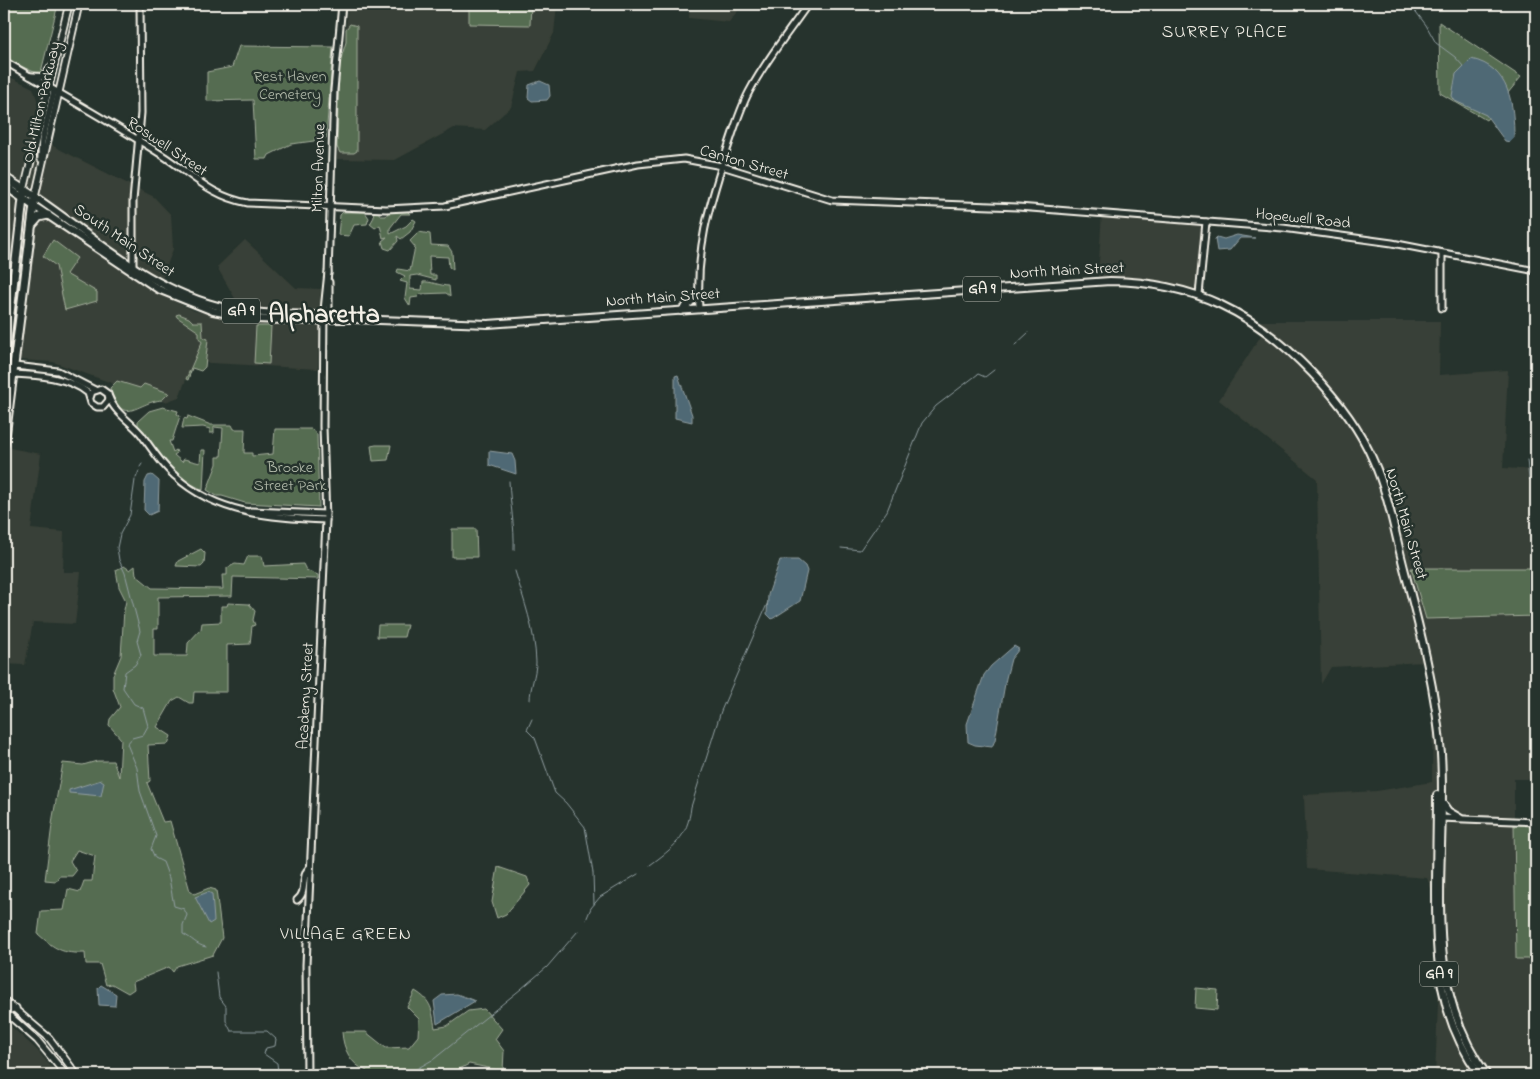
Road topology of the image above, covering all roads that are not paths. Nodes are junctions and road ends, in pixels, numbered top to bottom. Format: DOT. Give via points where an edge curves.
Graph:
graph roads {
  1 [pos="69,4"];
  2 [pos="79,4"];
  3 [pos="140,4"];
  4 [pos="342,4"];
  5 [pos="808,4"];
  6 [pos="4,61"];
  7 [pos="55,63"];
  8 [pos="30,76"];
  9 [pos="54,91"];
  10 [pos="140,142"];
  11 [pos="722,166"];
  12 [pos="4,177"];
  13 [pos="4,185"];
  14 [pos="23,194"];
  15 [pos="35,198"];
  16 [pos="34,206"];
  17 [pos="331,207"];
  18 [pos="1064,210"];
  19 [pos="48,215"];
  20 [pos="1206,222"];
  21 [pos="32,225"];
  22 [pos="1442,253"];
  23 [pos="109,258"];
  24 [pos="133,266"];
  25 [pos="1536,271"];
  26 [pos="137,277"];
  27 [pos="160,283"];
  28 [pos="698,292"];
  29 [pos="1199,295"];
  30 [pos="1442,308"];
  31 [pos="699,309"];
  32 [pos="681,310"];
  33 [pos="326,319"];
  34 [pos="5,351"];
  35 [pos="4,366"];
  36 [pos="15,366"];
  37 [pos="4,374"];
  38 [pos="14,374"];
  39 [pos="95,390"];
  40 [pos="109,397"];
  41 [pos="90,398"];
  42 [pos="103,407"];
  43 [pos="124,416"];
  44 [pos="4,445"];
  45 [pos="326,517"];
  46 [pos="1438,726"];
  47 [pos="1441,801"];
  48 [pos="1439,818"];
  49 [pos="1460,818"];
  50 [pos="1536,822"];
  51 [pos="1436,864"];
  52 [pos="310,868"];
  53 [pos="1430,874"];
  54 [pos="297,900"];
  55 [pos="4,1000"];
  56 [pos="4,1006"];
  57 [pos="16,1008"];
  58 [pos="4,1012"];
  59 [pos="66,1075"];
  60 [pos="77,1075"];
  61 [pos="308,1075"];
  62 [pos="1480,1075"];
  63 [pos="1487,1075"];
  1 -- 7 [label="main road, Old Milton Parkway"];
  2 -- 9 [label="main road, Old Milton Parkway"];
  3 -- 10 [label="street"];
  4 -- 17 [label="street, Milton Avenue" via="334,90"];
  5 -- 11 [label="street" via="748,95"];
  6 -- 8 [label="street, Roswell Street"];
  7 -- 8 [label="main road" via="44,77"];
  7 -- 9 [label="main road, Old Milton Parkway"];
  8 -- 9 [label="street, Roswell Street"];
  9 -- 10 [label="street, Roswell Street"];
  9 -- 14 [label="main road, Old Milton Parkway"];
  9 -- 15 [label="main road, Old Milton Parkway" via="42,141 42,164"];
  10 -- 17 [label="street, Roswell Street" via="208,190 228,199 255,204"];
  10 -- 24 [label="street" via="133,201"];
  11 -- 17 [label="street, Canton Street" via="692,160 662,160 457,204 398,209"];
  11 -- 18 [label="street, Canton Street" via="832,200"];
  11 -- 28 [label="street" via="702,237"];
  12 -- 14 [label="highway, South Main Street / GA 9"];
  13 -- 14 [label="highway, South Main Street / GA 9"];
  14 -- 15 [label="highway, South Main Street / GA 9"];
  14 -- 16 [label="highway, South Main Street / GA 9"];
  14 -- 34 [label="highway, Old Milton Parkway"];
  15 -- 16 [label="highway, Old Milton Parkway"];
  15 -- 24 [label="main road, South Main Street / GA 9"];
  16 -- 19 [label="main road, South Main Street / GA 9"];
  16 -- 21 [label="highway, Old Milton Parkway"];
  17 -- 33 [label="street, Milton Avenue" via="329,310"];
  18 -- 20 [label="street, Hopewell Road"];
  19 -- 21 [label="highway" via="39,217"];
  19 -- 23 [label="main road, South Main Street / GA 9"];
  20 -- 22 [label="street, Hopewell Road" via="1352,236"];
  20 -- 29 [label="street"];
  21 -- 36 [label="highway, Old Milton Parkway"];
  22 -- 25 [label="street, Hopewell Road"];
  22 -- 30 [label="street"];
  23 -- 24 [label="main road" via="114,257 129,268"];
  23 -- 26 [label="main road, South Main Street / GA 9"];
  24 -- 27 [label="main road, South Main Street / GA 9"];
  26 -- 27 [label="main road" via="140,275"];
  26 -- 33 [label="main road, South Main Street / GA 9" via="184,302 224,314 264,320"];
  27 -- 33 [label="main road, South Main Street / GA 9" via="196,300 225,308"];
  28 -- 31 [label="street"];
  28 -- 32 [label="main road"];
  29 -- 31 [label="main road, North Main Street / GA 9" via="1154,284 1110,281"];
  29 -- 46 [label="main road, North Main Street / GA 9" via="1248,319 1283,344 1328,390 1362,437 1382,484 1420,625"];
  31 -- 32 [label="main road, North Main Street / GA 9"];
  32 -- 33 [label="main road, North Main Street / GA 9" via="488,324"];
  33 -- 45 [label="street, Academy Street" via="323,426"];
  34 -- 35 [label="highway, Old Milton Parkway"];
  35 -- 36 [label="main road"];
  36 -- 38 [label="highway, Old Milton Parkway"];
  36 -- 39 [label="street" via="56,371"];
  37 -- 38 [label="main road"];
  38 -- 41 [label="street" via="55,379 83,390"];
  38 -- 44 [label="highway, Old Milton Parkway"];
  39 -- 40 [label="street" via="104,390"];
  39 -- 41 [label="street"];
  40 -- 42 [label="street"];
  40 -- 43 [label="street"];
  41 -- 42 [label="street" via="94,406"];
  42 -- 43 [label="street"];
  43 -- 45 [label="street" via="165,466 201,495 238,510 265,516"];
  45 -- 52 [label="street, Academy Street"];
  46 -- 47 [label="main road, North Main Street / GA 9"];
  46 -- 48 [label="main road, North Main Street / GA 9"];
  47 -- 48 [label="main road, North Main Street / GA 9"];
  47 -- 49 [label="main road" via="1448,811"];
  48 -- 49 [label="street"];
  48 -- 51 [label="main road, North Main Street / GA 9"];
  48 -- 63 [label="main road, North Main Street / GA 9" via="1446,982 1460,1030"];
  49 -- 50 [label="street"];
  51 -- 53 [label="main road"];
  51 -- 62 [label="main road, North Main Street / GA 9" via="1439,980 1456,1036"];
  52 -- 54 [label="street" via="305,873 303,894"];
  52 -- 61 [label="street, Academy Street" via="305,993"];
  55 -- 57 [label="main road"];
  56 -- 57 [label="main road" via="10,1010"];
  57 -- 60 [label="main road" via="49,1038"];
  58 -- 59 [label="main road" via="37,1040"];
}
